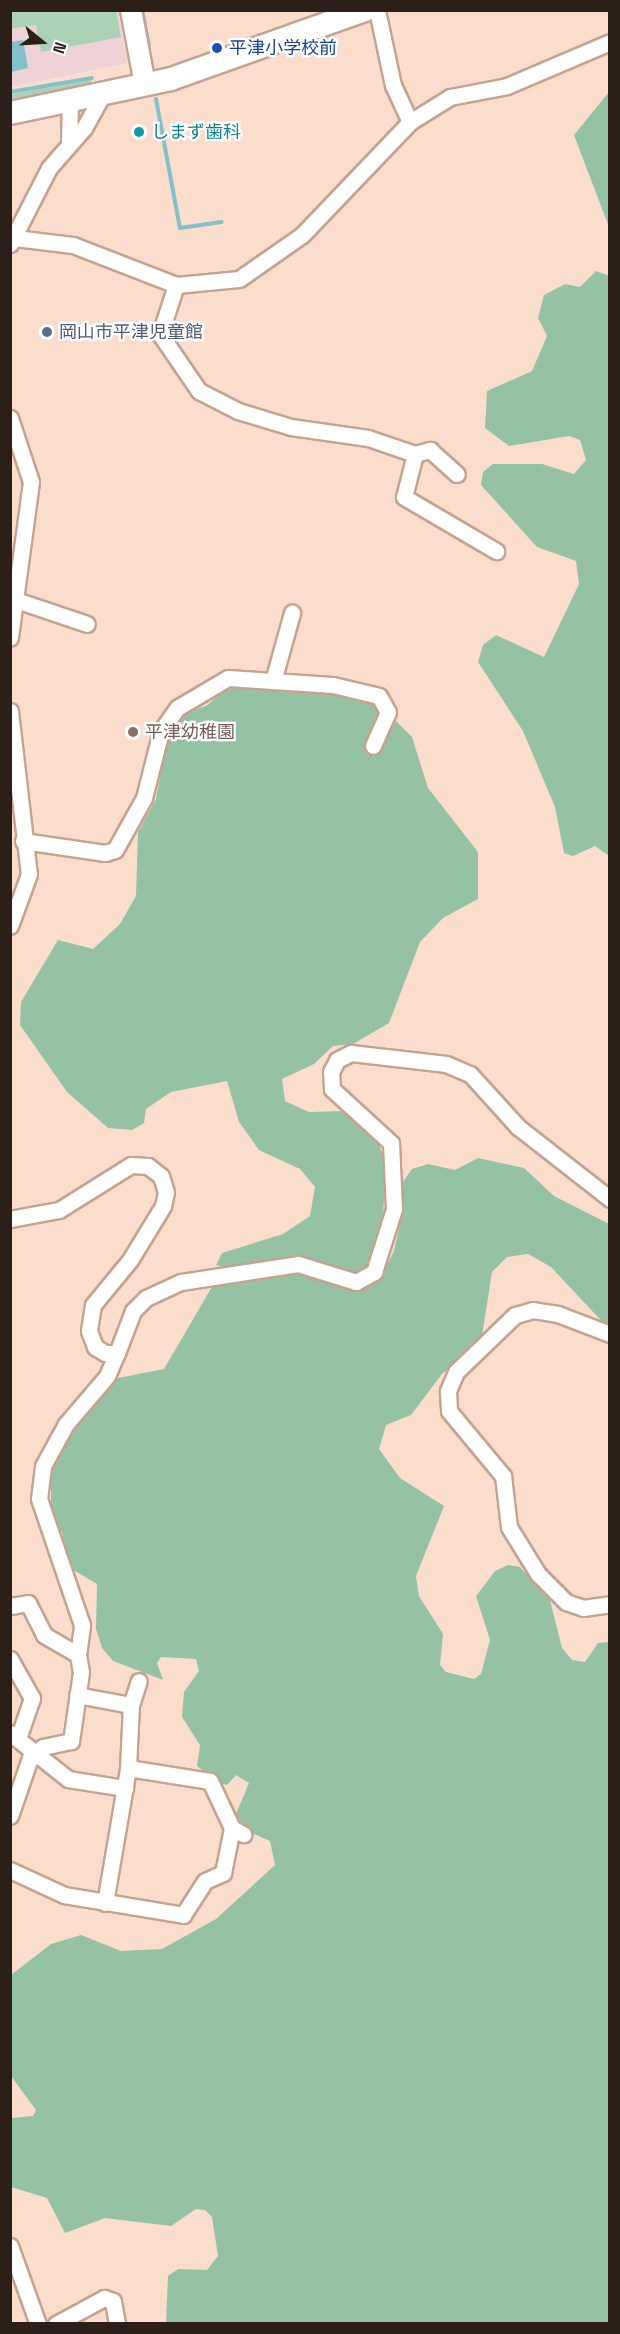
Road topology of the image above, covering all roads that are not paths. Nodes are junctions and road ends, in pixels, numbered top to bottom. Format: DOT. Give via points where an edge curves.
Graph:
graph roads {
  1 [pos="131,10"];
  2 [pos="365,10"];
  3 [pos="377,10"];
  4 [pos="609,42"];
  5 [pos="146,85"];
  6 [pos="103,94"];
  7 [pos="70,102"];
  8 [pos="10,113"];
  9 [pos="410,122"];
  10 [pos="69,142"];
  11 [pos="13,241"];
  12 [pos="176,285"];
  13 [pos="10,418"];
  14 [pos="415,454"];
  15 [pos="457,474"];
  16 [pos="496,551"];
  17 [pos="12,599"];
  18 [pos="292,613"];
  19 [pos="87,624"];
  20 [pos="10,639"];
  21 [pos="273,681"];
  22 [pos="10,711"];
  23 [pos="373,746"];
  24 [pos="22,841"];
  25 [pos="10,926"];
  26 [pos="609,1199"];
  27 [pos="10,1219"];
  28 [pos="609,1334"];
  29 [pos="117,1353"];
  30 [pos="609,1604"];
  31 [pos="10,1606"];
  32 [pos="78,1655"];
  33 [pos="10,1659"];
  34 [pos="139,1681"];
  35 [pos="77,1695"];
  36 [pos="131,1705"];
  37 [pos="15,1734"];
  38 [pos="36,1752"];
  39 [pos="128,1768"];
  40 [pos="125,1788"];
  41 [pos="10,1816"];
  42 [pos="10,1870"];
  43 [pos="105,1904"];
  44 [pos="10,2246"];
  45 [pos="38,2324"];
  46 [pos="56,2324"];
  47 [pos="117,2324"];
  1 -- 5 [label="street"];
  2 -- 5 [label="main road"];
  3 -- 9 [label="street" via="393,85"];
  4 -- 9 [label="street" via="507,87 450,97"];
  5 -- 6 [label="main road"];
  6 -- 7 [label="main road"];
  6 -- 10 [label="street"];
  7 -- 8 [label="main road"];
  7 -- 10 [label="street"];
  9 -- 12 [label="street" via="302,235 238,279"];
  10 -- 11 [label="street" via="49,168"];
  11 -- 12 [label="street" via="73,245"];
  12 -- 14 [label="street" via="159,334 199,391 238,411 291,427 368,438"];
  13 -- 17 [label="street" via="31,482"];
  14 -- 15 [label="street" via="430,450"];
  14 -- 16 [label="street" via="404,497"];
  17 -- 19 [label="street"];
  17 -- 20 [label="street"];
  18 -- 21 [label="street"];
  21 -- 23 [label="street" via="333,685 379,696 388,712"];
  21 -- 24 [label="street" via="228,678 177,708 152,754 144,798 115,850 105,853"];
  22 -- 24 [label="street"];
  24 -- 25 [label="street" via="29,874"];
  26 -- 29 [label="street" via="518,1127 470,1074 446,1064 351,1053 338,1060 331,1072 332,1089 391,1143 393,1209 374,1272 356,1282 338,1281 298,1264 181,1282 146,1298 132,1311"];
  27 -- 29 [label="street" via="59,1210 131,1165 148,1166 161,1176 166,1192 163,1206 130,1260 93,1305 89,1330 95,1347"];
  28 -- 30 [label="street" via="558,1314 532,1310 515,1316 456,1372 448,1391 450,1411 503,1476 509,1527 538,1574 566,1602 583,1608"];
  29 -- 32 [label="street" via="107,1376 66,1424 43,1466 39,1499 82,1625"];
  31 -- 32 [label="street" via="28,1603 44,1635"];
  32 -- 35 [label="street"];
  33 -- 37 [label="street" via="32,1698"];
  34 -- 36 [label="street"];
  35 -- 36 [label="street"];
  35 -- 38 [label="street" via="71,1741"];
  36 -- 39 [label="street"];
  37 -- 38 [label="street"];
  38 -- 40 [label="street" via="68,1779"];
  38 -- 41 [label="street"];
  39 -- 40 [label="street"];
  39 -- 43 [label="street" via="210,1781 237,1831 223,1873 205,1881 183,1915"];
  40 -- 43 [label="street"];
  42 -- 43 [label="street" via="64,1895"];
  44 -- 45 [label="street"];
  46 -- 47 [label="street" via="104,2298 113,2301"];
}
